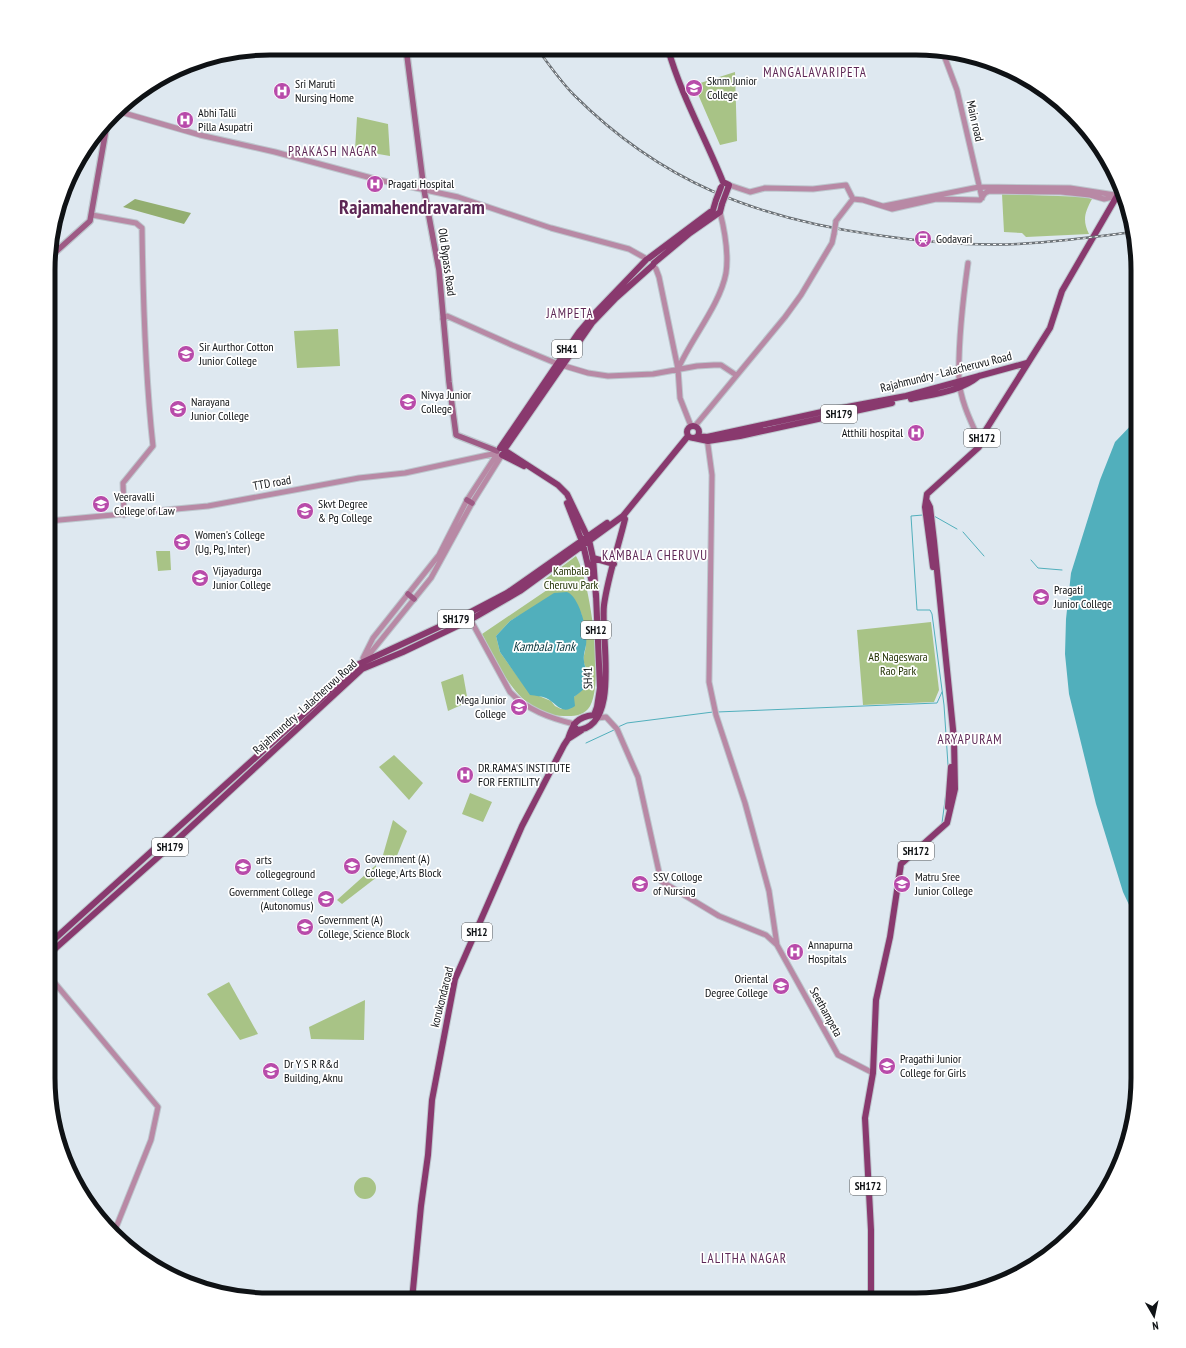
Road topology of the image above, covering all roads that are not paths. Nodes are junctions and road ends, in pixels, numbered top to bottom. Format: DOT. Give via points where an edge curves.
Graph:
graph roads {
  1 [pos="407,55"];
  2 [pos="670,55"];
  3 [pos="945,57"];
  4 [pos="123,113"];
  5 [pos="106,131"];
  6 [pos="722,184"];
  7 [pos="729,186"];
  8 [pos="978,187"];
  9 [pos="424,190"];
  10 [pos="1117,194"];
  11 [pos="1118,195"];
  12 [pos="1118,197"];
  13 [pos="982,198"];
  14 [pos="853,199"];
  15 [pos="884,206"];
  16 [pos="721,207"];
  17 [pos="92,216"];
  18 [pos="56,251"];
  19 [pos="648,259"];
  20 [pos="968,263"];
  21 [pos="654,264"];
  22 [pos="443,319"];
  23 [pos="577,340"];
  24 [pos="1027,363"];
  25 [pos="560,365"];
  26 [pos="678,369"];
  27 [pos="736,375"];
  28 [pos="960,384"];
  29 [pos="693,426"];
  30 [pos="692,436"];
  31 [pos="982,436"];
  32 [pos="708,439"];
  33 [pos="500,452"];
  34 [pos="470,501"];
  35 [pos="124,515"];
  36 [pos="623,516"];
  37 [pos="55,521"];
  38 [pos="588,538"];
  39 [pos="582,542"];
  40 [pos="593,558"];
  41 [pos="614,564"];
  42 [pos="408,594"];
  43 [pos="596,597"];
  44 [pos="414,599"];
  45 [pos="469,617"];
  46 [pos="425,633"];
  47 [pos="428,640"];
  48 [pos="399,646"];
  49 [pos="403,652"];
  50 [pos="367,664"];
  51 [pos="595,717"];
  52 [pos="574,724"];
  53 [pos="582,730"];
  54 [pos="568,740"];
  55 [pos="55,939"];
  56 [pos="776,945"];
  57 [pos="55,949"];
  58 [pos="55,983"];
  59 [pos="873,1073"];
  60 [pos="116,1228"];
  61 [pos="413,1293"];
  62 [pos="871,1293"];
  1 -- 9 [label="main road, Old Bypass Road"];
  2 -- 6 [label="main road" via="676,77 706,139"];
  3 -- 8 [label="street, Main road" via="957,90"];
  4 -- 9 [label="street" via="200,135"];
  5 -- 17 [label="main road"];
  6 -- 7 [label="main road"];
  6 -- 19 [label="main road, SH41, bridge" via="713,210"];
  7 -- 14 [label="street" via="750,192 766,188 813,189 846,185"];
  7 -- 16 [label="main road, bridge"];
  8 -- 10 [label="street" via="1070,188"];
  8 -- 13 [label="street, Main road"];
  8 -- 15 [label="street"];
  9 -- 19 [label="street" via="458,197 551,228 629,249"];
  9 -- 22 [label="main road, Old Bypass Road" via="439,270"];
  11 -- 13 [label="street" via="1104,199 1061,192 989,191 985,192"];
  12 -- 24 [label="main road, Rajahmundry - Lalacheruvu Road" via="1062,291 1050,328"];
  13 -- 15 [label="street" via="936,199 892,209"];
  14 -- 15 [label="street"];
  14 -- 27 [label="street, bridge" via="836,221 832,243 800,295"];
  16 -- 21 [label="main road, SH41"];
  16 -- 26 [label="street" via="727,248 725,276"];
  17 -- 18 [label="main road" via="90,221"];
  17 -- 35 [label="street" via="136,223 142,228 142,287 148,405 153,446 123,483"];
  19 -- 21 [label="main road" via="647,265"];
  19 -- 23 [label="main road, SH41" via="597,311"];
  20 -- 28 [label="street" via="961,323"];
  21 -- 23 [label="main road, SH41" via="616,298"];
  21 -- 26 [label="street"];
  22 -- 25 [label="street" via="447,316"];
  22 -- 33 [label="main road, Old Bypass Road" via="456,435"];
  23 -- 25 [label="main road, SH41"];
  24 -- 28 [label="main road, Rajahmundry - Lalacheruvu Road / SH179" via="980,375"];
  24 -- 31 [label="main road, SH172"];
  25 -- 26 [label="street" via="608,376 655,374"];
  25 -- 33 [label="main road, SH41"];
  26 -- 27 [label="street" via="714,364"];
  26 -- 29 [label="street" via="680,398"];
  27 -- 29 [label="street"];
  28 -- 31 [label="street" via="969,418 977,435"];
  28 -- 32 [label="main road, Rajahmundry - Lalacheruvu Road / SH179" via="831,410"];
  29 -- 30 [label="main road, Rajahmundry - Lalacheruvu Road / SH179" via="688,429"];
  29 -- 30 [label="main road" via="699,431"];
  30 -- 32 [label="main road, Rajahmundry - Lalacheruvu Road / SH179"];
  30 -- 36 [label="main road, Rajahmundry - Lalacheruvu Road / SH179"];
  30 -- 38 [label="main road, SH179" via="620,514"];
  31 -- 59 [label="main road, SH172" via="979,447 927,494 926,511 951,740 947,823 900,864 890,938 875,1008"];
  32 -- 56 [label="street" via="712,475 709,682 716,715 745,803 769,890"];
  33 -- 34 [label="street"];
  33 -- 35 [label="street, TTD road" via="405,473 359,478 208,506"];
  33 -- 38 [label="main road, SH12" via="564,491"];
  33 -- 39 [label="main road, SH12" via="556,488 568,505"];
  34 -- 42 [label="street" via="439,555"];
  34 -- 44 [label="street" via="431,578"];
  35 -- 37 [label="street, TTD road"];
  36 -- 38 [label="main road, Rajahmundry - Lalacheruvu Road / SH179"];
  36 -- 41 [label="main road" via="626,519"];
  38 -- 39 [label="main road, Rajahmundry - Lalacheruvu Road / SH179"];
  38 -- 40 [label="main road, SH12"];
  39 -- 43 [label="main road, SH41 / SH12"];
  39 -- 45 [label="main road, Rajahmundry - Lalacheruvu Road / SH179" via="518,589"];
  40 -- 41 [label="main road"];
  40 -- 43 [label="main road, SH12"];
  41 -- 51 [label="main road" via="604,606 606,690 602,708"];
  42 -- 44 [label="main road"];
  42 -- 50 [label="street" via="373,638 366,650"];
  43 -- 51 [label="main road, SH41 / SH12" via="600,688"];
  44 -- 50 [label="street" via="372,651"];
  45 -- 46 [label="main road, SH179"];
  45 -- 47 [label="main road, Rajahmundry - Lalacheruvu Road / SH179"];
  45 -- 52 [label="street" via="510,692 520,702 545,715"];
  46 -- 47 [label="main road"];
  46 -- 48 [label="main road, SH179"];
  47 -- 49 [label="main road, Rajahmundry - Lalacheruvu Road / SH179"];
  48 -- 49 [label="main road"];
  48 -- 50 [label="main road, SH179"];
  49 -- 50 [label="main road, Rajahmundry - Lalacheruvu Road / SH179"];
  50 -- 55 [label="main road, SH179" via="327,691"];
  50 -- 57 [label="main road, Rajahmundry - Lalacheruvu Road / SH179"];
  51 -- 52 [label="main road" via="581,717"];
  51 -- 53 [label="main road, korukondaroad / SH12" via="593,725"];
  51 -- 56 [label="street" via="606,718 616,728 641,786 661,882 719,916 766,935"];
  52 -- 53 [label="main road" via="576,730"];
  52 -- 54 [label="main road, SH12"];
  53 -- 54 [label="main road, korukondaroad / SH12"];
  54 -- 61 [label="main road, korukondaroad / SH12" via="522,826 455,979 432,1100"];
  56 -- 59 [label="street, Seethampeta" via="838,1055"];
  58 -- 60 [label="street" via="158,1107 151,1140"];
  59 -- 62 [label="main road, SH172" via="865,1118"];
}
